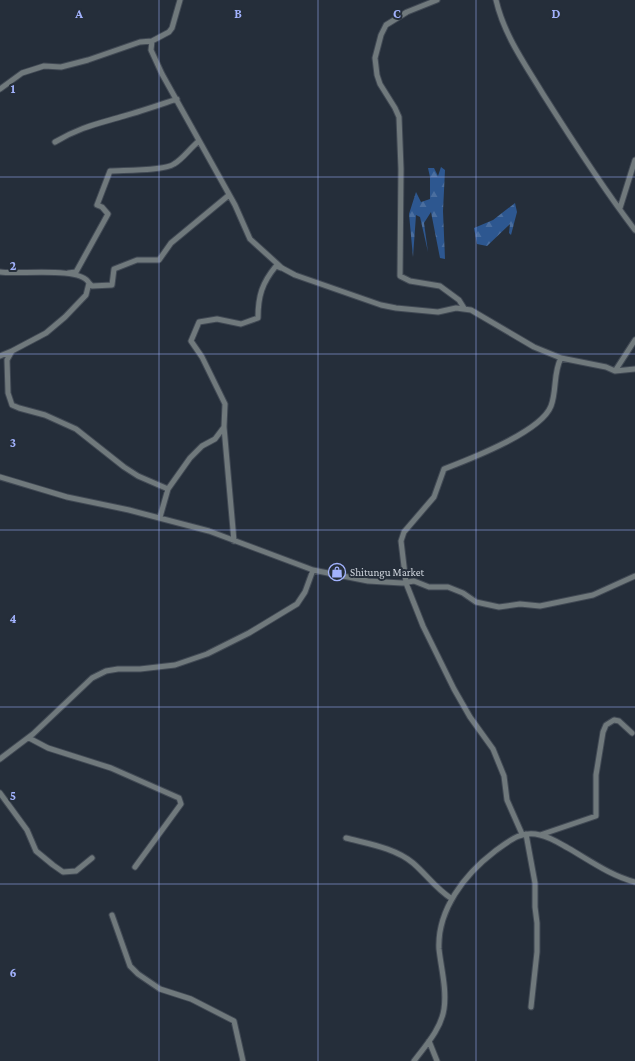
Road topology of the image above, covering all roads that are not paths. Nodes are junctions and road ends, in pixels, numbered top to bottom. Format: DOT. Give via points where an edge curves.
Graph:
graph roads {
  1 [pos="180,0"];
  2 [pos="437,0"];
  3 [pos="496,0"];
  4 [pos="152,42"];
  5 [pos="0,89"];
  6 [pos="177,99"];
  7 [pos="199,141"];
  8 [pos="55,142"];
  9 [pos="635,160"];
  10 [pos="229,195"];
  11 [pos="620,208"];
  12 [pos="635,230"];
  13 [pos="282,268"];
  14 [pos="0,272"];
  15 [pos="65,273"];
  16 [pos="89,283"];
  17 [pos="464,308"];
  18 [pos="635,340"];
  19 [pos="12,351"];
  20 [pos="0,356"];
  21 [pos="560,358"];
  22 [pos="635,370"];
  23 [pos="615,371"];
  24 [pos="224,427"];
  25 [pos="0,477"];
  26 [pos="168,488"];
  27 [pos="160,517"];
  28 [pos="234,541"];
  29 [pos="313,570"];
  30 [pos="635,576"];
  31 [pos="406,583"];
  32 [pos="632,733"];
  33 [pos="29,738"];
  34 [pos="0,759"];
  35 [pos="0,793"];
  36 [pos="524,834"];
  37 [pos="540,835"];
  38 [pos="346,838"];
  39 [pos="92,858"];
  40 [pos="135,867"];
  41 [pos="635,882"];
  42 [pos="452,899"];
  43 [pos="112,915"];
  44 [pos="531,1007"];
  45 [pos="429,1041"];
  46 [pos="243,1061"];
  47 [pos="414,1061"];
  48 [pos="437,1061"];
  1 -- 4 [label="street" via="172,28"];
  2 -- 17 [label="street" via="407,12 386,25 375,58 380,84 399,117 400,276 410,281 440,286 459,300"];
  3 -- 11 [label="street" via="500,16 523,64"];
  4 -- 5 [label="street" via="140,42 61,67 44,66 22,73"];
  4 -- 6 [label="street" via="150,45 154,56"];
  6 -- 7 [label="street"];
  6 -- 8 [label="street" via="74,131"];
  7 -- 10 [label="street"];
  7 -- 15 [label="street" via="172,166 110,171 97,205 108,214 76,272"];
  9 -- 11 [label="street"];
  10 -- 13 [label="street" via="250,238"];
  10 -- 16 [label="street" via="171,243 159,260 137,260 114,269 112,285 92,286"];
  11 -- 12 [label="street"];
  13 -- 17 [label="street" via="295,275 381,305 438,312"];
  13 -- 24 [label="street" via="276,266 267,277 258,299 258,318 241,324 216,319 199,322 191,341 224,401"];
  14 -- 15 [label="street"];
  15 -- 16 [label="street" via="83,278"];
  16 -- 19 [label="street" via="86,295 65,317 46,333"];
  17 -- 21 [label="street" via="534,347"];
  18 -- 23 [label="street"];
  19 -- 20 [label="street"];
  19 -- 26 [label="street" via="7,360 8,393 12,405 45,415 76,429 134,473"];
  21 -- 23 [label="street"];
  21 -- 31 [label="street" via="555,397 545,417 510,440 442,471 434,497 404,532 401,540"];
  22 -- 23 [label="street"];
  24 -- 26 [label="street" via="215,440 194,452"];
  24 -- 28 [label="street"];
  25 -- 27 [label="street" via="68,498"];
  26 -- 27 [label="street"];
  27 -- 28 [label="street"];
  28 -- 29 [label="street"];
  29 -- 31 [label="street" via="368,581"];
  29 -- 33 [label="street" via="301,599 278,616 207,654 181,664 118,669 101,673 92,678"];
  30 -- 31 [label="street" via="593,595 540,606 520,604 499,607 476,602 448,587 429,587 414,581"];
  31 -- 36 [label="street" via="423,626 454,689 493,749 504,776 507,800"];
  32 -- 37 [label="street" via="619,721 614,720 606,725 596,775 596,816"];
  33 -- 34 [label="street"];
  33 -- 40 [label="street" via="48,748 111,768 179,798 181,804"];
  35 -- 39 [label="street" via="27,830 36,851 53,865 63,872 76,871"];
  36 -- 37 [label="street"];
  36 -- 42 [label="street" via="503,845 477,866"];
  36 -- 44 [label="street" via="535,883 537,923 537,952"];
  37 -- 41 [label="street"];
  38 -- 42 [label="street" via="398,853 413,863 439,891"];
  42 -- 45 [label="street" via="440,934 444,1010"];
  43 -- 46 [label="street" via="132,969 160,989 191,999 234,1021"];
  45 -- 47 [label="street"];
  45 -- 48 [label="street"];
}
